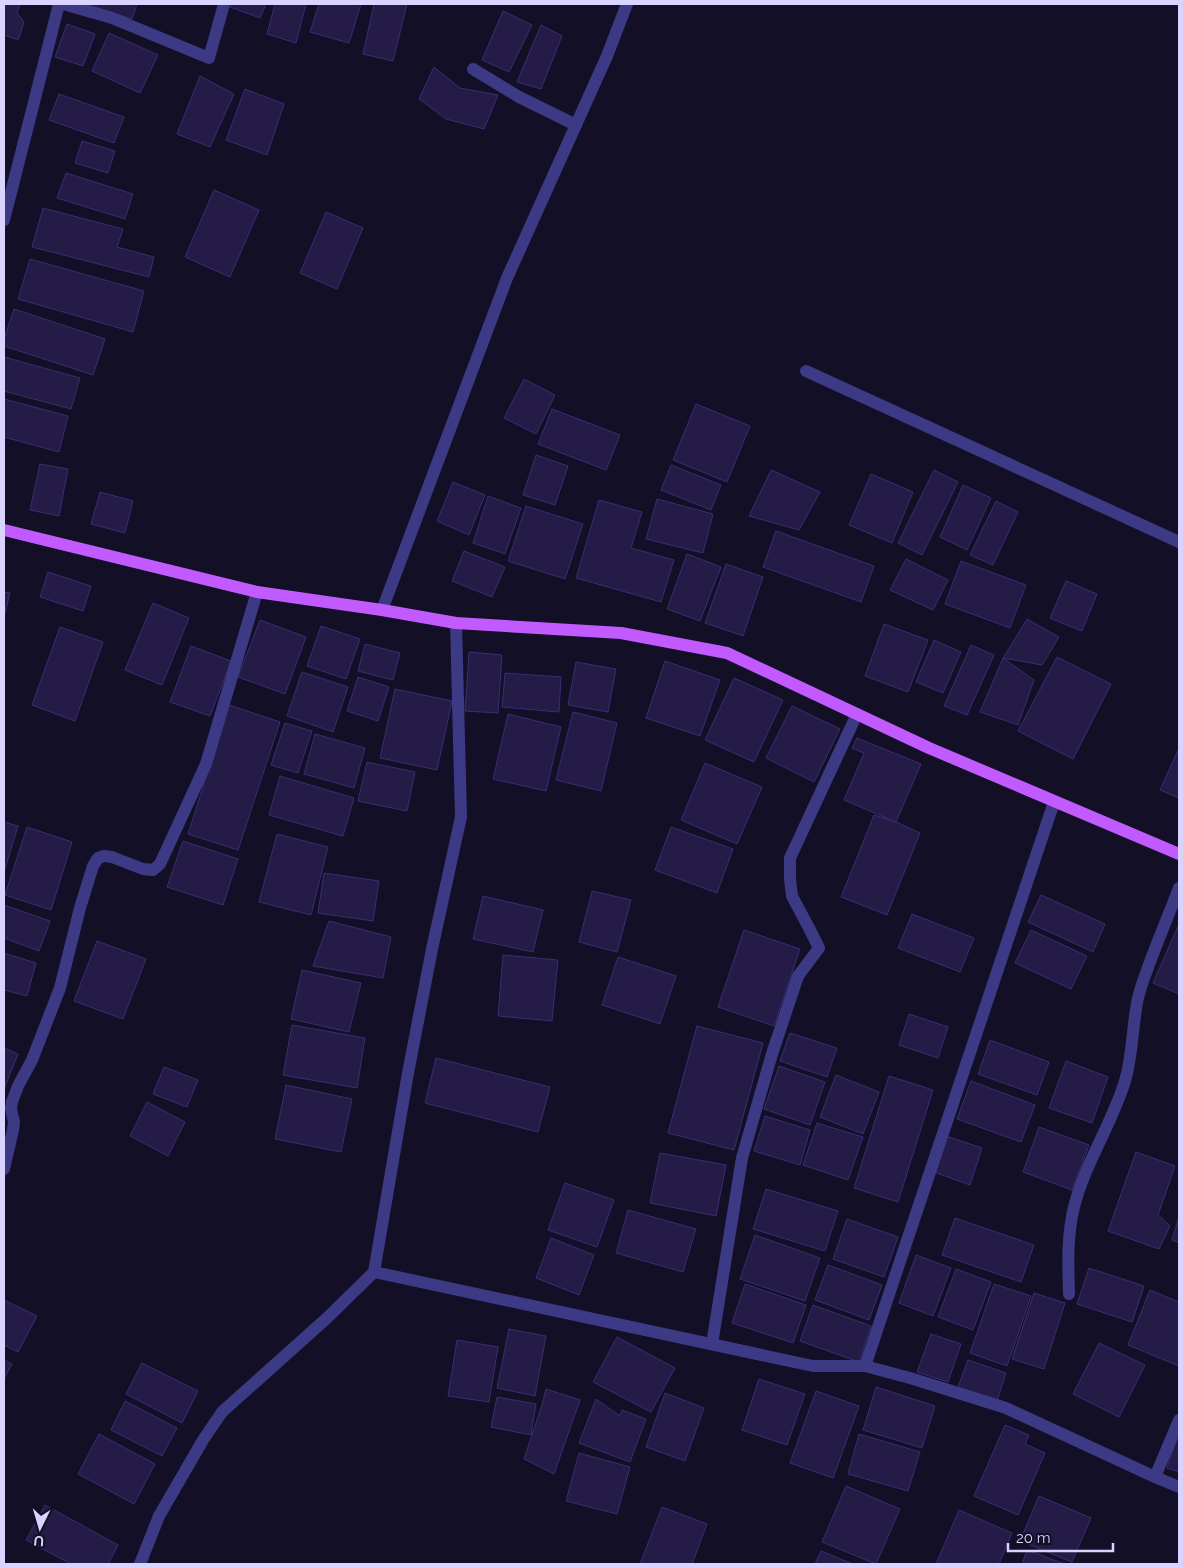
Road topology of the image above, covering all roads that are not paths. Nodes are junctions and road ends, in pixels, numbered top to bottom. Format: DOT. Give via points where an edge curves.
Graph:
graph roads {
  1 [pos="59,4"];
  2 [pos="63,4"];
  3 [pos="224,4"];
  4 [pos="627,4"];
  5 [pos="473,68"];
  6 [pos="576,125"];
  7 [pos="4,220"];
  8 [pos="806,371"];
  9 [pos="4,530"];
  10 [pos="1179,542"];
  11 [pos="257,592"];
  12 [pos="382,610"];
  13 [pos="456,623"];
  14 [pos="857,714"];
  15 [pos="1054,802"];
  16 [pos="1179,854"];
  17 [pos="1179,888"];
  18 [pos="4,1169"];
  19 [pos="374,1272"];
  20 [pos="1069,1294"];
  21 [pos="712,1344"];
  22 [pos="865,1366"];
  23 [pos="1179,1420"];
  24 [pos="1155,1478"];
  25 [pos="1179,1486"];
  26 [pos="140,1564"];
  1 -- 7 [label="street"];
  2 -- 3 [label="street" via="112,18 209,58"];
  4 -- 6 [label="street"];
  5 -- 6 [label="street" via="519,97"];
  6 -- 12 [label="street" via="507,278"];
  8 -- 10 [label="street"];
  9 -- 11 [label="main road"];
  11 -- 12 [label="main road"];
  11 -- 18 [label="street" via="206,764 160,864 153,870 144,869 104,856 98,858 93,866 60,988 12,1102 14,1122"];
  12 -- 13 [label="main road"];
  13 -- 14 [label="main road" via="621,633 727,653"];
  13 -- 19 [label="street" via="461,817 408,1073"];
  14 -- 15 [label="main road"];
  14 -- 21 [label="street" via="790,858 792,896 819,948 798,976 742,1158"];
  15 -- 16 [label="main road"];
  15 -- 22 [label="street"];
  17 -- 20 [label="street" via="1138,997 1126,1080 1074,1207 1070,1227"];
  19 -- 21 [label="street"];
  19 -- 26 [label="street" via="222,1412 159,1516"];
  21 -- 22 [label="street" via="813,1366"];
  22 -- 24 [label="street" via="1006,1408"];
  23 -- 24 [label="street"];
  24 -- 25 [label="street"];
}
